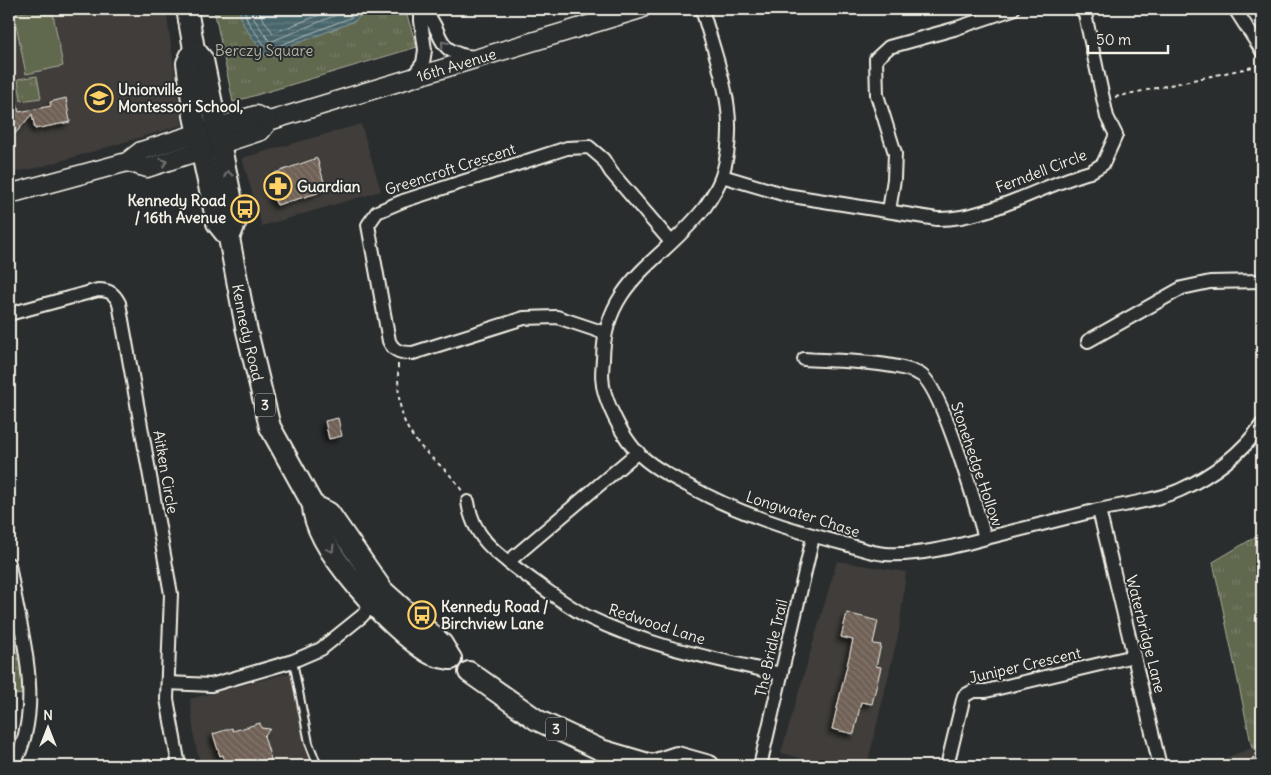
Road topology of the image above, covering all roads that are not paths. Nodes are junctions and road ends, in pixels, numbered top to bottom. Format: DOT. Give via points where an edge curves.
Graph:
graph roads {
  1 [pos="187,9"];
  2 [pos="642,9"];
  3 [pos="702,9"];
  4 [pos="1013,9"];
  5 [pos="1081,9"];
  6 [pos="1234,9"];
  7 [pos="422,10"];
  8 [pos="194,49"];
  9 [pos="1262,51"];
  10 [pos="480,58"];
  11 [pos="412,78"];
  12 [pos="220,134"];
  13 [pos="199,141"];
  14 [pos="722,176"];
  15 [pos="9,194"];
  16 [pos="889,211"];
  17 [pos="229,238"];
  18 [pos="671,242"];
  19 [pos="1262,281"];
  20 [pos="9,314"];
  21 [pos="605,333"];
  22 [pos="1088,341"];
  23 [pos="804,359"];
  24 [pos="1262,424"];
  25 [pos="638,452"];
  26 [pos="468,502"];
  27 [pos="1099,510"];
  28 [pos="813,536"];
  29 [pos="985,538"];
  30 [pos="508,562"];
  31 [pos="9,564"];
  32 [pos="377,598"];
  33 [pos="1134,656"];
  34 [pos="451,659"];
  35 [pos="293,661"];
  36 [pos="468,672"];
  37 [pos="781,674"];
  38 [pos="168,683"];
  39 [pos="13,766"];
  40 [pos="179,766"];
  41 [pos="318,766"];
  42 [pos="654,766"];
  43 [pos="710,766"];
  44 [pos="760,766"];
  45 [pos="947,766"];
  46 [pos="1160,766"];
  1 -- 8 [label="main road, Kennedy Road / 3"];
  2 -- 10 [label="main road, 16th Avenue"];
  3 -- 14 [label="street, Longwater Chase" via="720,64 730,113 730,138"];
  4 -- 16 [label="street" via="889,47 876,60 877,95 895,153"];
  5 -- 16 [label="street, Ferndell Circle" via="1085,14 1107,117 1116,135 1102,164 1090,172 955,219"];
  6 -- 9 [label="street"];
  10 -- 7 [label="street, one-way" via="451,51 440,41 429,17"];
  7 -- 11 [label="street" via="425,50 423,62"];
  8 -- 12 [label="main road, Kennedy Road / 3" via="203,60"];
  8 -- 13 [label="main road, Kennedy Road / 3" via="187,63"];
  10 -- 11 [label="main road, 16th Avenue"];
  11 -- 12 [label="main road, 16th Avenue" via="269,121 261,131"];
  12 -- 13 [label="main road, 16th Avenue"];
  17 -- 12 [label="main road, Kennedy Road / 3, one-way" via="236,221"];
  13 -- 15 [label="main road, 16th Avenue" via="141,151 127,162"];
  13 -- 17 [label="main road, Kennedy Road / 3" via="217,223"];
  14 -- 16 [label="street, Ferndell Circle" via="786,194"];
  14 -- 18 [label="street, Longwater Chase" via="716,192"];
  17 -- 32 [label="main road, Kennedy Road / 3" via="270,427 313,505 313,519 339,562"];
  18 -- 21 [label="street, Longwater Chase" via="625,288"];
  18 -- 21 [label="street, Greencroft Crescent" via="611,172 604,159 589,147 567,148 390,206 377,212 368,225 389,341 398,351 413,353 524,318 557,317"];
  19 -- 22 [label="street" via="1210,282 1182,288"];
  20 -- 38 [label="street, Aitken Circle" via="98,290 108,290 119,303 171,594"];
  21 -- 25 [label="street, Longwater Chase" via="602,382 605,395 627,439"];
  23 -- 29 [label="street, Stonehedge Hollow" via="902,368 923,376 940,406 966,474"];
  24 -- 27 [label="street, Longwater Chase" via="1250,442 1216,469 1178,491"];
  25 -- 28 [label="street, Longwater Chase" via="676,479 736,511"];
  25 -- 30 [label="street"];
  26 -- 30 [label="street, Redwood Lane" via="470,520 481,536"];
  27 -- 29 [label="street, Longwater Chase"];
  27 -- 33 [label="street, Waterbridge Lane"];
  28 -- 29 [label="street, Longwater Chase" via="868,552 888,554 938,549"];
  28 -- 37 [label="street, The Bridle Trail"];
  30 -- 37 [label="street, Redwood Lane" via="586,616 623,632 695,654"];
  31 -- 39 [label="street" via="30,698 25,736"];
  32 -- 34 [label="main road, Kennedy Road / 3" via="430,654"];
  32 -- 35 [label="street" via="362,616 321,649"];
  33 -- 45 [label="street, Juniper Crescent" via="986,692 973,691 964,696"];
  33 -- 46 [label="street, Waterbridge Lane"];
  34 -- 36 [label="main road, Kennedy Road / 3"];
  35 -- 38 [label="street" via="211,685"];
  35 -- 41 [label="lane"];
  36 -- 42 [label="main road, Kennedy Road / 3" via="537,720 601,750"];
  37 -- 44 [label="street, The Bridle Trail"];
  38 -- 40 [label="street, Aitken Circle" via="167,699"];
  42 -- 43 [label="main road, Kennedy Road / 3" via="677,757"];
}
